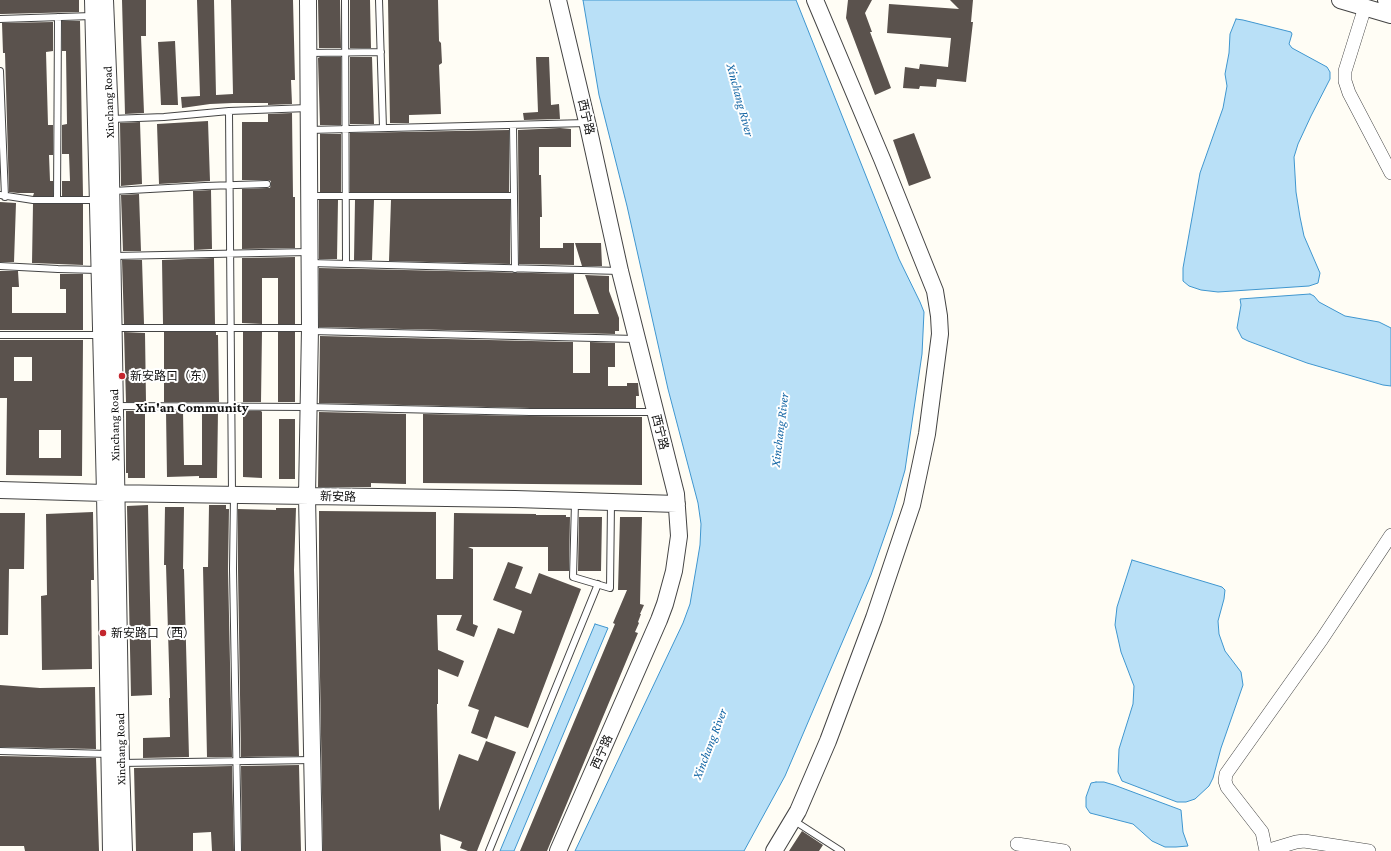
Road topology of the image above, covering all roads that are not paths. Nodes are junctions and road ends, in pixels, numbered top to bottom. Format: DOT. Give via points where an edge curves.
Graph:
graph roads {
  1 [pos="93,0"];
  2 [pos="105,0"];
  3 [pos="308,0"];
  4 [pos="345,0"];
  5 [pos="379,0"];
  6 [pos="558,0"];
  7 [pos="816,0"];
  8 [pos="1340,0"];
  9 [pos="1386,0"];
  10 [pos="1391,1"];
  11 [pos="1365,7"];
  12 [pos="1391,15"];
  13 [pos="94,16"];
  14 [pos="58,17"];
  15 [pos="0,19"];
  16 [pos="345,52"];
  17 [pos="381,52"];
  18 [pos="309,53"];
  19 [pos="0,71"];
  20 [pos="309,108"];
  21 [pos="229,111"];
  22 [pos="110,119"];
  23 [pos="587,123"];
  24 [pos="513,125"];
  25 [pos="383,128"];
  26 [pos="346,129"];
  27 [pos="309,130"];
  28 [pos="1391,172"];
  29 [pos="267,184"];
  30 [pos="230,185"];
  31 [pos="105,195"];
  32 [pos="2,196"];
  33 [pos="310,196"];
  34 [pos="346,196"];
  35 [pos="514,196"];
  36 [pos="57,200"];
  37 [pos="230,253"];
  38 [pos="112,256"];
  39 [pos="310,258"];
  40 [pos="346,264"];
  41 [pos="0,266"];
  42 [pos="515,269"];
  43 [pos="100,270"];
  44 [pos="620,272"];
  45 [pos="231,328"];
  46 [pos="309,330"];
  47 [pos="107,332"];
  48 [pos="0,335"];
  49 [pos="637,339"];
  50 [pos="115,406"];
  51 [pos="309,406"];
  52 [pos="231,407"];
  53 [pos="655,412"];
  54 [pos="0,490"];
  55 [pos="110,493"];
  56 [pos="233,495"];
  57 [pos="307,496"];
  58 [pos="575,500"];
  59 [pos="611,502"];
  60 [pos="677,504"];
  61 [pos="1391,535"];
  62 [pos="598,584"];
  63 [pos="0,751"];
  64 [pos="116,759"];
  65 [pos="312,760"];
  66 [pos="236,762"];
  67 [pos="793,820"];
  68 [pos="1017,844"];
  69 [pos="111,851"];
  70 [pos="124,851"];
  71 [pos="238,851"];
  72 [pos="314,851"];
  73 [pos="489,851"];
  74 [pos="558,851"];
  75 [pos="774,851"];
  76 [pos="840,851"];
  77 [pos="1064,851"];
  78 [pos="1266,851"];
  79 [pos="1369,851"];
  1 -- 13 [label="street, Xinchang Road"];
  2 -- 22 [label="street, Xinchang Road"];
  3 -- 18 [label="street"];
  4 -- 16 [label="lane"];
  5 -- 17 [label="lane"];
  6 -- 23 [label="street, 西宁路"];
  7 -- 67 [label="street" via="935,291 940,334 927,434 912,505 836,720"];
  8 -- 11 [label="street"];
  9 -- 10 [label="street"];
  11 -- 12 [label="street"];
  11 -- 28 [label="street" via="1345,71 1345,81"];
  13 -- 14 [label="lane"];
  13 -- 31 [label="street, Xinchang Road"];
  14 -- 15 [label="lane"];
  14 -- 36 [label="lane"];
  16 -- 17 [label="lane"];
  16 -- 18 [label="lane"];
  16 -- 26 [label="lane"];
  17 -- 25 [label="lane"];
  18 -- 20 [label="street"];
  19 -- 32 [label="lane"];
  20 -- 21 [label="lane"];
  20 -- 27 [label="street"];
  21 -- 22 [label="lane"];
  21 -- 30 [label="lane"];
  22 -- 31 [label="street, Xinchang Road"];
  23 -- 24 [label="lane"];
  23 -- 44 [label="street, 西宁路"];
  24 -- 25 [label="lane"];
  24 -- 35 [label="lane"];
  25 -- 26 [label="lane"];
  26 -- 27 [label="lane"];
  26 -- 34 [label="lane"];
  27 -- 33 [label="street"];
  29 -- 30 [label="lane"];
  30 -- 31 [label="lane"];
  30 -- 37 [label="lane"];
  31 -- 36 [label="lane"];
  31 -- 38 [label="street, Xinchang Road"];
  31 -- 43 [label="street, Xinchang Road"];
  32 -- 36 [label="lane"];
  33 -- 34 [label="lane"];
  33 -- 39 [label="street"];
  34 -- 35 [label="lane"];
  34 -- 40 [label="lane"];
  35 -- 42 [label="lane"];
  37 -- 38 [label="lane"];
  37 -- 39 [label="lane"];
  37 -- 45 [label="lane"];
  38 -- 47 [label="street, Xinchang Road"];
  39 -- 40 [label="lane"];
  39 -- 46 [label="street"];
  40 -- 42 [label="lane"];
  41 -- 43 [label="lane"];
  42 -- 44 [label="lane"];
  43 -- 47 [label="street, Xinchang Road"];
  44 -- 49 [label="street, 西宁路"];
  45 -- 46 [label="lane"];
  45 -- 47 [label="lane"];
  45 -- 52 [label="lane"];
  46 -- 49 [label="lane"];
  46 -- 51 [label="street"];
  47 -- 48 [label="lane"];
  47 -- 50 [label="street, Xinchang Road"];
  47 -- 55 [label="street, Xinchang Road"];
  49 -- 53 [label="street, 西宁路"];
  50 -- 52 [label="lane"];
  50 -- 55 [label="street, Xinchang Road"];
  51 -- 52 [label="lane"];
  51 -- 53 [label="lane" via="522,412"];
  51 -- 57 [label="street"];
  52 -- 56 [label="lane"];
  53 -- 60 [label="street, 西宁路"];
  54 -- 55 [label="street, 新安路"];
  55 -- 56 [label="street, 新安路"];
  55 -- 64 [label="street, Xinchang Road"];
  56 -- 57 [label="street, 新安路"];
  56 -- 66 [label="lane"];
  57 -- 58 [label="street, 新安路"];
  57 -- 65 [label="street"];
  58 -- 59 [label="street, 新安路"];
  58 -- 62 [label="lane" via="573,576"];
  59 -- 60 [label="street, 新安路"];
  59 -- 62 [label="lane" via="610,588"];
  60 -- 74 [label="street, 西宁路" via="677,554 665,604"];
  61 -- 78 [label="street" via="1322,639 1226,774 1227,787 1262,832"];
  62 -- 73 [label="lane"];
  63 -- 64 [label="lane"];
  64 -- 66 [label="lane"];
  64 -- 69 [label="street, Xinchang Road"];
  64 -- 70 [label="street, Xinchang Road"];
  65 -- 66 [label="lane"];
  65 -- 72 [label="street"];
  66 -- 71 [label="lane"];
  67 -- 75 [label="street"];
  67 -- 76 [label="lane"];
  68 -- 77 [label="street"];
  78 -- 79 [label="street" via="1304,841"];
}
